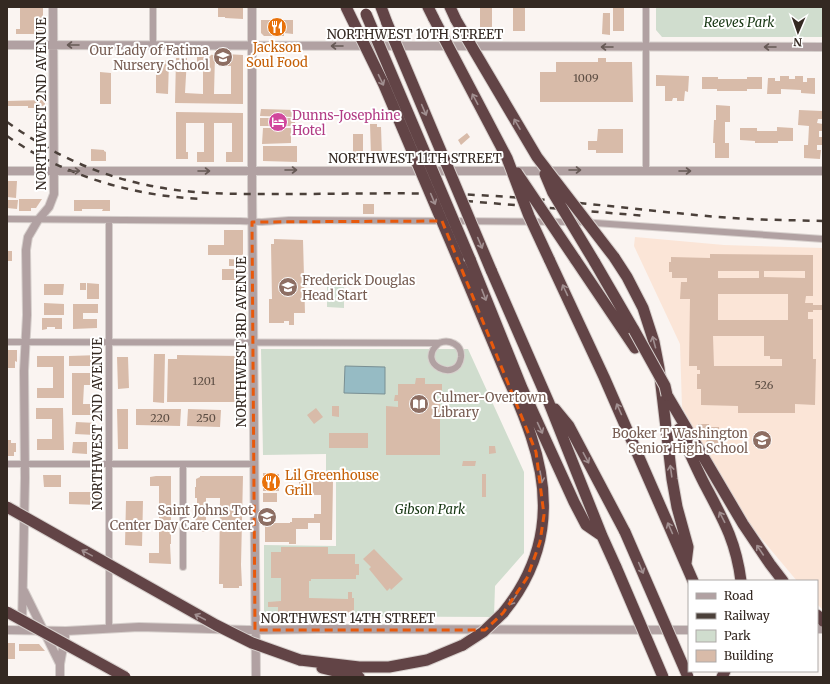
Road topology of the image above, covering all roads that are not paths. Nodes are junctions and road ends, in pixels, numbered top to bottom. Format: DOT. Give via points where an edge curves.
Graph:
graph roads {
  1 [pos="54,7"];
  2 [pos="153,7"];
  3 [pos="252,7"];
  4 [pos="346,7"];
  5 [pos="380,7"];
  6 [pos="428,7"];
  7 [pos="450,7"];
  8 [pos="646,7"];
  9 [pos="365,11"];
  10 [pos="7,45"];
  11 [pos="54,45"];
  12 [pos="153,45"];
  13 [pos="252,45"];
  14 [pos="646,47"];
  15 [pos="823,47"];
  16 [pos="537,157"];
  17 [pos="506,158"];
  18 [pos="252,170"];
  19 [pos="7,171"];
  20 [pos="54,171"];
  21 [pos="646,171"];
  22 [pos="823,171"];
  23 [pos="7,219"];
  24 [pos="38,220"];
  25 [pos="109,220"];
  26 [pos="252,222"];
  27 [pos="823,239"];
  28 [pos="7,342"];
  29 [pos="26,342"];
  30 [pos="109,342"];
  31 [pos="253,342"];
  32 [pos="439,343"];
  33 [pos="666,395"];
  34 [pos="549,403"];
  35 [pos="672,405"];
  36 [pos="7,464"];
  37 [pos="24,464"];
  38 [pos="109,464"];
  39 [pos="183,464"];
  40 [pos="254,464"];
  41 [pos="7,507"];
  42 [pos="603,538"];
  43 [pos="686,564"];
  44 [pos="183,567"];
  45 [pos="693,580"];
  46 [pos="741,580"];
  47 [pos="782,580"];
  48 [pos="23,588"];
  49 [pos="7,612"];
  50 [pos="109,628"];
  51 [pos="7,630"];
  52 [pos="22,630"];
  53 [pos="44,630"];
  54 [pos="66,630"];
  55 [pos="255,630"];
  56 [pos="688,630"];
  57 [pos="300,660"];
  58 [pos="60,664"];
  59 [pos="60,677"];
  60 [pos="125,677"];
  61 [pos="256,677"];
  62 [pos="359,677"];
  63 [pos="663,677"];
  64 [pos="688,677"];
  1 -- 11 [label="street, NORTHWEST 2ND AVENUE"];
  2 -- 12 [label="street"];
  3 -- 13 [label="street, NORTHWEST 3RD AVENUE"];
  4 -- 57 [label="highway, one-way, bridge" via="384,85 531,436 541,480 544,515 540,542 521,590 503,613 483,632 463,645 434,658 401,666 367,668"];
  5 -- 34 [label="highway, one-way, bridge"];
  17 -- 6 [label="highway, one-way, bridge"];
  16 -- 7 [label="highway, one-way, bridge"];
  8 -- 14 [label="street"];
  9 -- 42 [label="highway, one-way, bridge" via="522,388 586,525"];
  10 -- 11 [label="street, NORTHWEST 10TH STREET"];
  12 -- 11 [label="street, NORTHWEST 10TH STREET, one-way"];
  11 -- 20 [label="street, NORTHWEST 2ND AVENUE"];
  12 -- 13 [label="street, NORTHWEST 10TH STREET"];
  14 -- 13 [label="street, NORTHWEST 10TH STREET, one-way"];
  13 -- 18 [label="street, NORTHWEST 3RD AVENUE"];
  15 -- 14 [label="street, NORTHWEST 10TH STREET, one-way"];
  14 -- 21 [label="street"];
  16 -- 33 [label="highway, bridge" via="553,192 665,386"];
  43 -- 16 [label="highway, one-way, bridge" via="688,548 672,479 660,375 654,342 640,303 614,257"];
  17 -- 33 [label="highway, bridge"];
  43 -- 17 [label="highway, one-way, bridge" via="604,377 529,216"];
  20 -- 18 [label="street, NORTHWEST 11TH STREET, one-way"];
  18 -- 21 [label="street, NORTHWEST 11TH STREET, one-way"];
  18 -- 26 [label="street, NORTHWEST 3RD AVENUE"];
  19 -- 20 [label="street, NORTHWEST 11TH STREET"];
  20 -- 24 [label="street, NORTHWEST 2ND AVENUE" via="53,198"];
  21 -- 22 [label="street, NORTHWEST 11TH STREET, one-way"];
  23 -- 24 [label="street"];
  24 -- 25 [label="street"];
  24 -- 29 [label="street, NORTHWEST 2ND AVENUE" via="28,237 27,244"];
  25 -- 26 [label="street"];
  25 -- 30 [label="street, NORTHWEST 2ND AVENUE"];
  26 -- 27 [label="street" via="581,222"];
  26 -- 31 [label="street, NORTHWEST 3RD AVENUE"];
  28 -- 29 [label="street"];
  29 -- 30 [label="street"];
  29 -- 37 [label="street, NORTHWEST 2ND AVENUE"];
  30 -- 31 [label="street"];
  30 -- 38 [label="street, NORTHWEST 2ND AVENUE"];
  31 -- 32 [label="street"];
  31 -- 40 [label="street, NORTHWEST 3RD AVENUE"];
  32 -- 32 [label="street" via="432,350 434,365 442,370 452,369 459,363 461,353 452,342"];
  33 -- 35 [label="highway"];
  34 -- 42 [label="highway"];
  34 -- 64 [label="highway, one-way, bridge" via="569,426 625,532"];
  46 -- 35 [label="highway, one-way" via="737,554 729,532 693,461"];
  47 -- 35 [label="highway, one-way" via="743,524"];
  36 -- 37 [label="street"];
  37 -- 38 [label="street"];
  37 -- 48 [label="street, NORTHWEST 2ND AVENUE"];
  38 -- 39 [label="street"];
  38 -- 50 [label="street, NORTHWEST 2ND AVENUE"];
  39 -- 40 [label="street"];
  39 -- 44 [label="street"];
  40 -- 55 [label="street, NORTHWEST 3RD AVENUE"];
  57 -- 41 [label="highway, one-way, bridge" via="252,643 216,625"];
  42 -- 63 [label="highway, bridge"];
  43 -- 45 [label="highway"];
  48 -- 52 [label="street, NORTHWEST 2ND AVENUE"];
  48 -- 53 [label="street"];
  49 -- 60 [label="highway, bridge"];
  50 -- 54 [label="street, NORTHWEST 14TH STREET"];
  50 -- 55 [label="street, NORTHWEST 14TH STREET"];
  51 -- 52 [label="street, NORTHWEST 14TH STREET"];
  52 -- 53 [label="street, NORTHWEST 14TH STREET"];
  53 -- 54 [label="street, NORTHWEST 14TH STREET"];
  53 -- 58 [label="street"];
  54 -- 58 [label="street"];
  55 -- 56 [label="street, NORTHWEST 14TH STREET"];
  55 -- 61 [label="street, NORTHWEST 3RD AVENUE"];
  57 -- 62 [label="highway"];
  58 -- 59 [label="street"];
}
